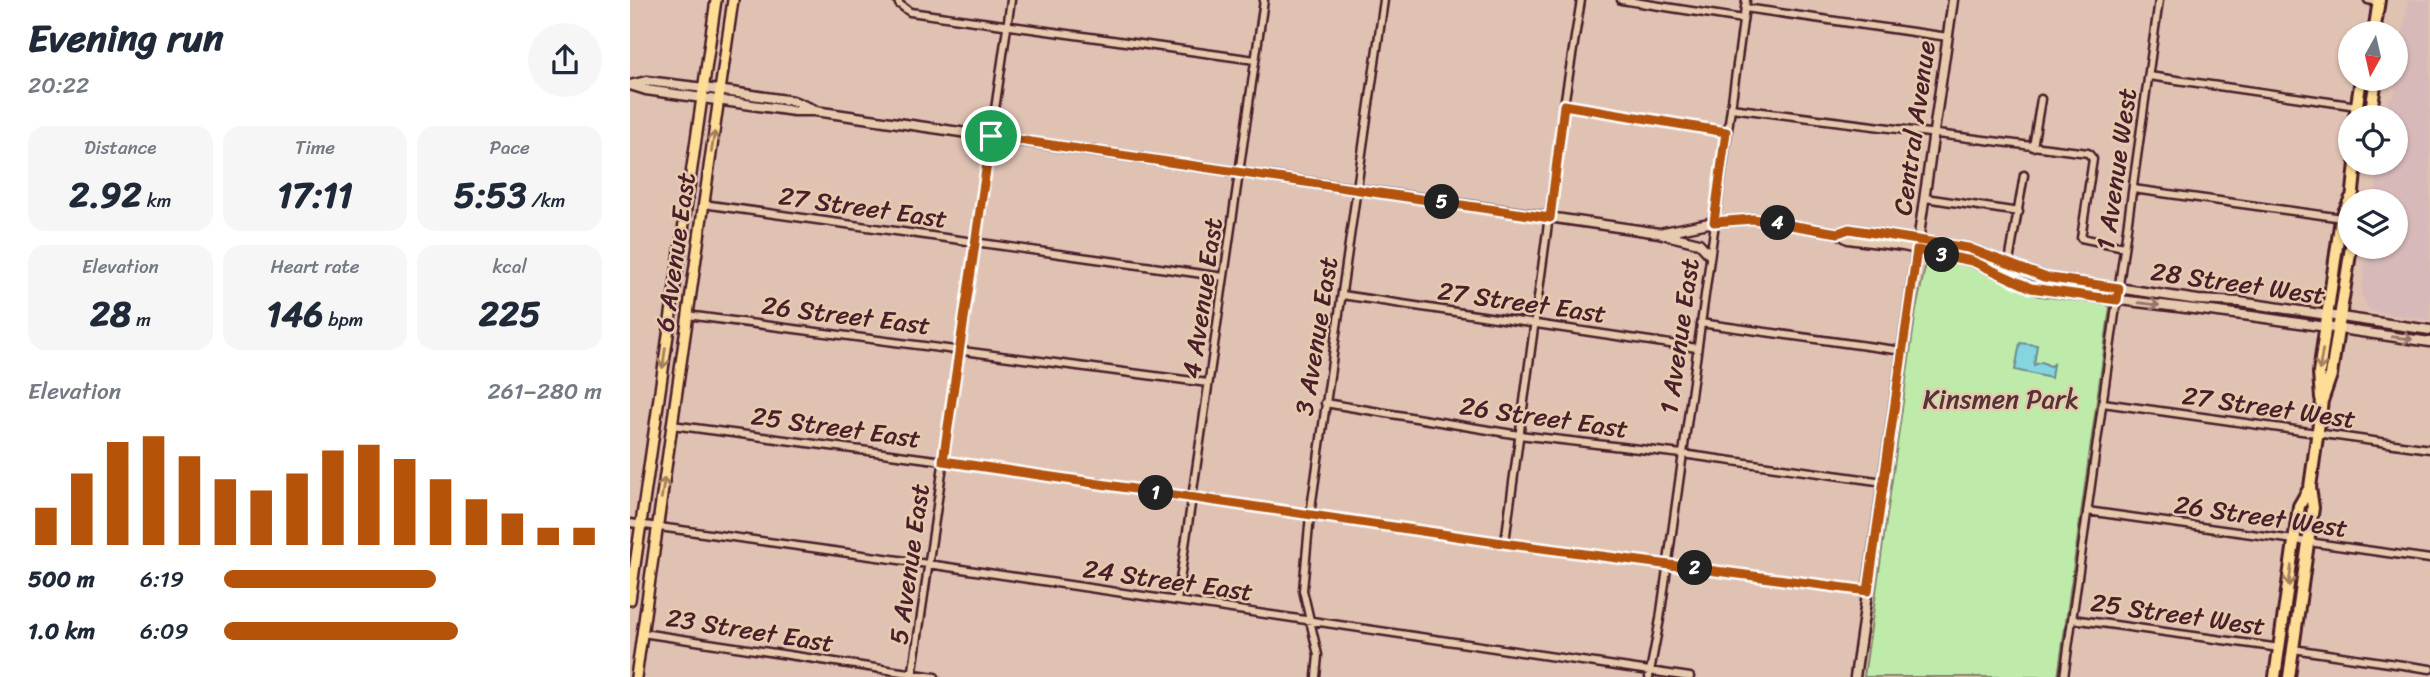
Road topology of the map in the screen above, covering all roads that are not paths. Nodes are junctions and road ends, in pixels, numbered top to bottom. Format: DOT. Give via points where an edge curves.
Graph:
graph roads {
  1 [pos="716,0"];
  2 [pos="733,0"];
  3 [pos="1011,0"];
  4 [pos="1264,0"];
  5 [pos="1384,0"];
  6 [pos="1581,0"];
  7 [pos="1621,0"];
  8 [pos="1746,0"];
  9 [pos="1953,0"];
  10 [pos="2159,0"];
  11 [pos="2375,1"];
  12 [pos="898,2"];
  13 [pos="1745,8"];
  14 [pos="1743,19"];
  15 [pos="2374,21"];
  16 [pos="1007,27"];
  17 [pos="1948,37"];
  18 [pos="1255,60"];
  19 [pos="2149,76"];
  20 [pos="630,85"];
  21 [pos="704,88"];
  22 [pos="720,95"];
  23 [pos="703,98"];
  24 [pos="2041,99"];
  25 [pos="1564,105"];
  26 [pos="1731,108"];
  27 [pos="2338,109"];
  28 [pos="1726,132"];
  29 [pos="1934,135"];
  30 [pos="991,136"];
  31 [pos="2033,147"];
  32 [pos="1239,172"];
  33 [pos="2024,175"];
  34 [pos="1357,190"];
  35 [pos="2133,190"];
  36 [pos="1925,198"];
  37 [pos="703,204"];
  38 [pos="2019,212"];
  39 [pos="1550,218"];
  40 [pos="2338,218"];
  41 [pos="1714,222"];
  42 [pos="1659,233"];
  43 [pos="1838,233"];
  44 [pos="1919,240"];
  45 [pos="975,242"];
  46 [pos="2124,247"];
  47 [pos="1917,250"];
  48 [pos="1709,254"];
  49 [pos="2339,259"];
  50 [pos="2349,259"];
  51 [pos="2009,262"];
  52 [pos="1224,277"];
  53 [pos="2119,288"];
  54 [pos="1342,295"];
  55 [pos="2117,300"];
  56 [pos="687,314"];
  57 [pos="2327,322"];
  58 [pos="1536,323"];
  59 [pos="1700,323"];
  60 [pos="2339,323"];
  61 [pos="2430,330"];
  62 [pos="2430,342"];
  63 [pos="1697,348"];
  64 [pos="959,349"];
  65 [pos="1903,351"];
  66 [pos="1208,383"];
  67 [pos="2322,401"];
  68 [pos="2103,402"];
  69 [pos="1325,403"];
  70 [pos="672,425"];
  71 [pos="2317,433"];
  72 [pos="1519,435"];
  73 [pos="2430,449"];
  74 [pos="1682,454"];
  75 [pos="943,461"];
  76 [pos="1884,482"];
  77 [pos="2309,487"];
  78 [pos="1191,498"];
  79 [pos="2087,511"];
  80 [pos="1310,515"];
  81 [pos="630,523"];
  82 [pos="641,525"];
  83 [pos="657,527"];
  84 [pos="2295,541"];
  85 [pos="1505,542"];
  86 [pos="2308,542"];
  87 [pos="2430,559"];
  88 [pos="928,564"];
  89 [pos="1667,564"];
  90 [pos="1868,591"];
  91 [pos="630,600"];
  92 [pos="1177,601"];
  93 [pos="2071,619"];
  94 [pos="1310,621"];
  95 [pos="642,633"];
  96 [pos="2280,648"];
  97 [pos="2292,649"];
  98 [pos="2430,669"];
  99 [pos="1649,674"];
  100 [pos="912,675"];
  101 [pos="636,677"];
  102 [pos="936,677"];
  103 [pos="1316,677"];
  104 [pos="1690,677"];
  105 [pos="1855,677"];
  106 [pos="2064,677"];
  107 [pos="2275,677"];
  108 [pos="2289,677"];
  1 -- 21 [label="main road, 6 Avenue East"];
  2 -- 22 [label="main road, 6 Avenue East"];
  3 -- 16 [label="street, 5 Avenue East"];
  4 -- 18 [label="street, 4 Avenue East"];
  5 -- 34 [label="street, 3 Avenue East"];
  6 -- 25 [label="street"];
  7 -- 14 [label="street"];
  8 -- 13 [label="street, 1 Avenue East"];
  9 -- 17 [label="street, Central Avenue"];
  10 -- 19 [label="street, 1 Avenue West"];
  11 -- 15 [label="highway"];
  12 -- 16 [label="street" via="910,12"];
  13 -- 14 [label="street, 1 Avenue East"];
  13 -- 17 [label="street"];
  14 -- 26 [label="street, 1 Avenue East"];
  16 -- 18 [label="street"];
  16 -- 30 [label="street, 5 Avenue East"];
  17 -- 29 [label="street, Central Avenue"];
  18 -- 32 [label="street, 4 Avenue East"];
  19 -- 27 [label="street"];
  19 -- 35 [label="street, 1 Avenue West"];
  20 -- 21 [label="street" via="647,81"];
  20 -- 23 [label="street"];
  21 -- 22 [label="street"];
  21 -- 23 [label="main road, 6 Avenue East"];
  22 -- 23 [label="street"];
  22 -- 30 [label="street" via="794,111"];
  37 -- 22 [label="main road, 6 Avenue East, one-way"];
  23 -- 82 [label="main road, 6 Avenue East, one-way"];
  24 -- 31 [label="street"];
  25 -- 28 [label="street"];
  25 -- 39 [label="street"];
  26 -- 28 [label="street, 1 Avenue East"];
  26 -- 29 [label="street"];
  28 -- 41 [label="street, 1 Avenue East"];
  29 -- 31 [label="street"];
  29 -- 36 [label="street, Central Avenue"];
  30 -- 32 [label="street"];
  30 -- 45 [label="street, 5 Avenue East"];
  31 -- 46 [label="street" via="2088,153 2093,159 2081,237"];
  32 -- 34 [label="street"];
  32 -- 52 [label="street, 4 Avenue East"];
  33 -- 38 [label="street"];
  34 -- 39 [label="street"];
  34 -- 54 [label="street, 3 Avenue East"];
  35 -- 40 [label="street"];
  35 -- 46 [label="street, 1 Avenue West"];
  36 -- 38 [label="street"];
  36 -- 44 [label="street, Central Avenue"];
  37 -- 45 [label="street, 27 Street East"];
  37 -- 56 [label="main road, 6 Avenue East"];
  38 -- 51 [label="street"];
  39 -- 42 [label="street"];
  39 -- 58 [label="street"];
  41 -- 42 [label="street"];
  41 -- 43 [label="street" via="1753,219"];
  41 -- 48 [label="street, 1 Avenue East"];
  42 -- 48 [label="street" via="1699,243"];
  43 -- 44 [label="street, 28 Street West" via="1849,229"];
  43 -- 47 [label="street, 28 Street West" via="1847,239"];
  44 -- 47 [label="street, Central Avenue"];
  44 -- 51 [label="street, 28 Street West" via="1968,248"];
  45 -- 52 [label="street, 27 Street East"];
  45 -- 64 [label="street, 5 Avenue East"];
  46 -- 53 [label="street, 1 Avenue West"];
  47 -- 55 [label="street, 28 Street West" via="1972,261 2031,288"];
  47 -- 65 [label="street, Central Avenue"];
  48 -- 59 [label="street, 1 Avenue East"];
  49 -- 57 [label="highway"];
  50 -- 60 [label="highway"];
  51 -- 53 [label="street, 28 Street West" via="2044,277"];
  52 -- 66 [label="street, 4 Avenue East"];
  53 -- 55 [label="street, 1 Avenue West"];
  53 -- 57 [label="street, 28 Street West" via="2239,302"];
  54 -- 58 [label="street, 27 Street East"];
  54 -- 69 [label="street, 3 Avenue East"];
  55 -- 57 [label="street, 28 Street West, one-way"];
  55 -- 68 [label="street, 1 Avenue West"];
  56 -- 64 [label="street, 26 Street East"];
  56 -- 70 [label="main road, 6 Avenue East"];
  57 -- 60 [label="street, 28 Street West"];
  57 -- 67 [label="highway, one-way" via="2319,373"];
  58 -- 63 [label="street, 27 Street East"];
  58 -- 72 [label="street"];
  59 -- 63 [label="street, 1 Avenue East"];
  59 -- 65 [label="street"];
  60 -- 61 [label="street, 28 Street West"];
  60 -- 62 [label="street, 28 Street West, one-way"];
  60 -- 67 [label="highway"];
  63 -- 74 [label="street, 1 Avenue East"];
  64 -- 66 [label="street, 26 Street East"];
  64 -- 75 [label="street, 5 Avenue East"];
  65 -- 76 [label="street, Central Avenue"];
  66 -- 78 [label="street, 4 Avenue East"];
  67 -- 71 [label="highway"];
  68 -- 71 [label="street, 27 Street West"];
  68 -- 79 [label="street, 1 Avenue West"];
  69 -- 72 [label="street, 26 Street East"];
  69 -- 80 [label="street, 3 Avenue East"];
  70 -- 75 [label="street, 25 Street East"];
  83 -- 70 [label="main road, 6 Avenue East, one-way"];
  71 -- 73 [label="street, 27 Street West"];
  71 -- 77 [label="highway"];
  72 -- 74 [label="street, 26 Street East"];
  72 -- 85 [label="street"];
  74 -- 76 [label="street, 26 Street East"];
  74 -- 89 [label="street, 1 Avenue East"];
  75 -- 78 [label="street, 25 Street East"];
  75 -- 88 [label="street, 5 Avenue East"];
  76 -- 90 [label="street, Central Avenue"];
  77 -- 84 [label="highway" via="2299,506"];
  77 -- 86 [label="highway" via="2313,508"];
  78 -- 80 [label="street, 25 Street East"];
  78 -- 92 [label="street, 4 Avenue East"];
  79 -- 84 [label="street, 26 Street West"];
  79 -- 93 [label="street, 1 Avenue West"];
  80 -- 85 [label="street, 25 Street East"];
  80 -- 94 [label="street, 3 Avenue East" via="1303,590"];
  81 -- 82 [label="street, 24 Street East"];
  82 -- 83 [label="street, 24 Street East"];
  82 -- 91 [label="main road, 6 Avenue East"];
  83 -- 88 [label="street, 24 Street East"];
  83 -- 95 [label="main road, 6 Avenue East"];
  84 -- 86 [label="street, 26 Street West"];
  84 -- 96 [label="highway, one-way"];
  85 -- 89 [label="street, 25 Street East"];
  86 -- 87 [label="street, 26 Street West"];
  86 -- 97 [label="highway"];
  88 -- 92 [label="street, 24 Street East"];
  88 -- 100 [label="street, 5 Avenue East"];
  89 -- 90 [label="street, 25 Street East"];
  89 -- 99 [label="street, 1 Avenue East"];
  90 -- 105 [label="street, Central Avenue"];
  92 -- 94 [label="street, 24 Street East"];
  93 -- 96 [label="street, 25 Street West"];
  93 -- 106 [label="street, 1 Avenue West"];
  94 -- 99 [label="street, 24 Street East"];
  94 -- 103 [label="street, 3 Avenue East" via="1318,655"];
  95 -- 100 [label="street, 23 Street East"];
  95 -- 101 [label="main road, 6 Avenue East"];
  96 -- 107 [label="highway"];
  97 -- 98 [label="street, 25 Street West"];
  97 -- 108 [label="highway"];
  99 -- 104 [label="street, 24 Street East"];
  100 -- 102 [label="street, 23 Street East"];
}
